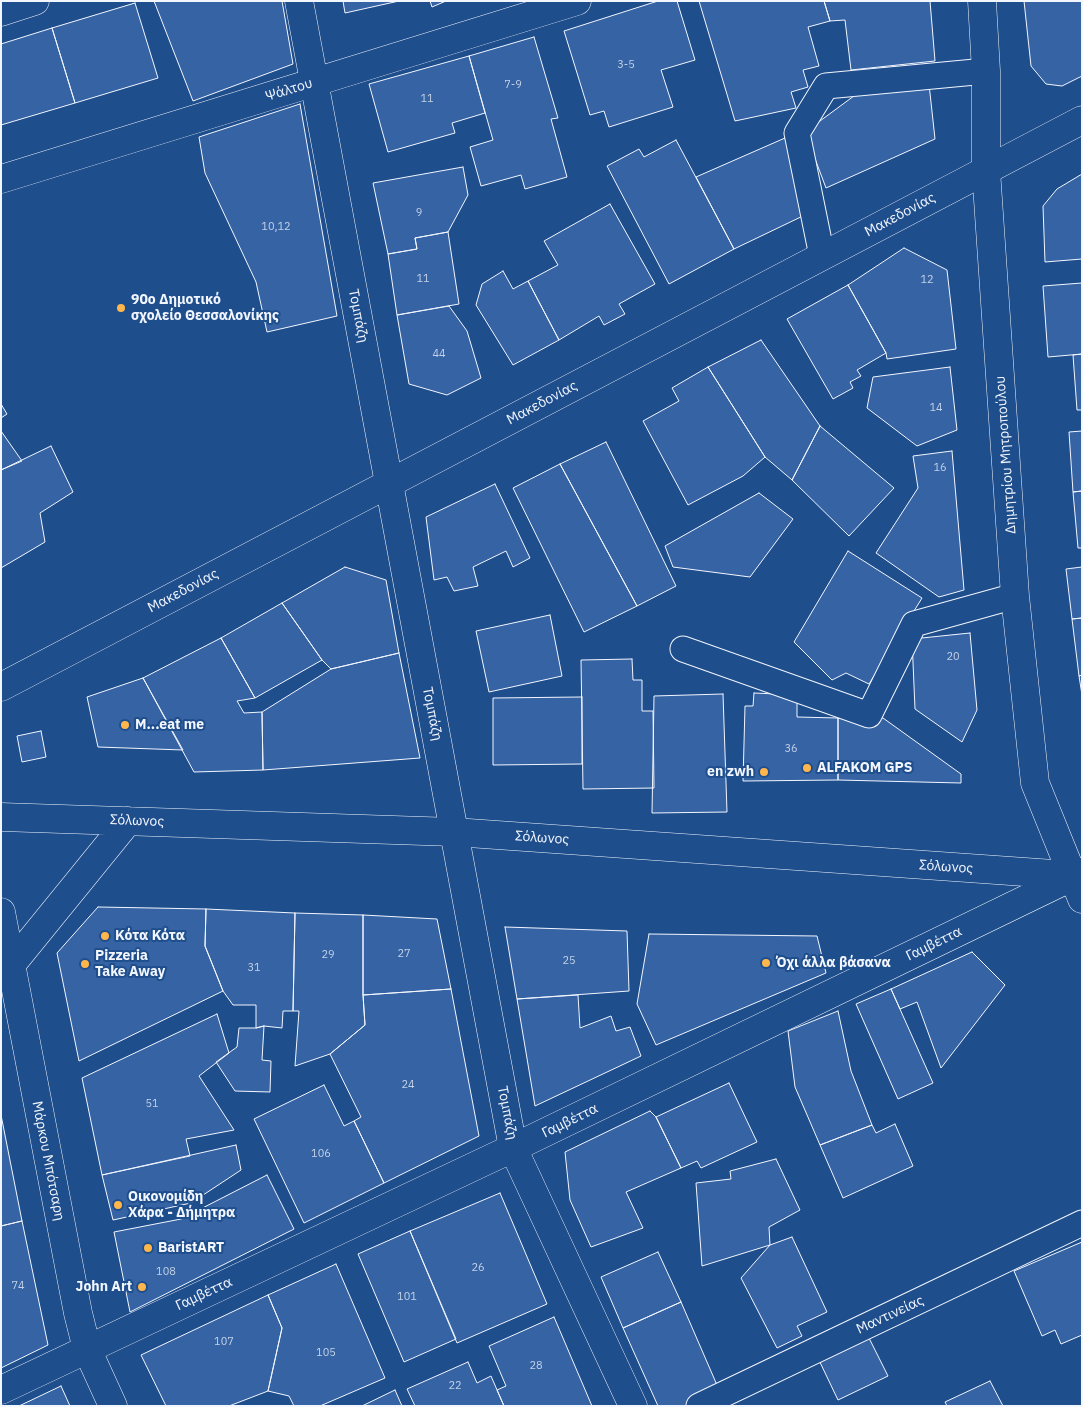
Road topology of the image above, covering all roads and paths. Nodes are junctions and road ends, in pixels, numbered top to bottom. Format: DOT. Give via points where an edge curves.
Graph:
graph roads {
  1 [pos="35,1"];
  2 [pos="299,1"];
  3 [pos="577,1"];
  4 [pos="982,1"];
  5 [pos="3,8"];
  6 [pos="986,71"];
  7 [pos="314,82"];
  8 [pos="1082,120"];
  9 [pos="986,170"];
  10 [pos="1,179"];
  11 [pos="822,256"];
  12 [pos="389,484"];
  13 [pos="1016,596"];
  14 [pos="682,649"];
  15 [pos="1,686"];
  16 [pos="1,817"];
  17 [pos="128,821"];
  18 [pos="454,832"];
  19 [pos="1080,881"];
  20 [pos="1,912"];
  21 [pos="11,965"];
  22 [pos="513,1148"];
  23 [pos="1082,1223"];
  24 [pos="87,1350"];
  25 [pos="1,1390"];
  26 [pos="113,1406"];
  27 [pos="634,1406"];
  28 [pos="699,1406"];
  1 -- 5 [label="street"];
  2 -- 7 [label="street, Τομπάζη"];
  3 -- 7 [label="street, Ψάλτου"];
  4 -- 6 [label="street, Δημητρίου Μητροπούλου"];
  6 -- 9 [label="street, Δημητρίου Μητροπούλου"];
  6 -- 11 [label="street" via="826,86 798,133"];
  7 -- 10 [label="street, Ψάλτου"];
  7 -- 12 [label="street, Τομπάζη"];
  8 -- 9 [label="street, Μακεδονίας"];
  9 -- 11 [label="street, Μακεδονίας"];
  9 -- 13 [label="street, Δημητρίου Μητροπούλου"];
  11 -- 12 [label="street, Μακεδονίας"];
  12 -- 15 [label="street, Μακεδονίας"];
  12 -- 18 [label="street, Τομπάζη"];
  13 -- 14 [label="street" via="914,624 869,715"];
  13 -- 19 [label="street, Δημητρίου Μητροπούλου" via="1035,783"];
  16 -- 17 [label="street, Σόλωνος"];
  17 -- 18 [label="street, Σόλωνος"];
  17 -- 21 [label="street"];
  18 -- 19 [label="street, Σόλωνος"];
  18 -- 22 [label="street, Τομπάζη"];
  19 -- 22 [label="street, Γαμβέττα"];
  20 -- 21 [label="street, Μάρκου Μπότσαρη"];
  21 -- 24 [label="street, Μάρκου Μπότσαρη"];
  22 -- 24 [label="street, Γαμβέττα"];
  22 -- 27 [label="street, Τομπάζη"];
  23 -- 28 [label="street, Μαντινείας"];
  24 -- 25 [label="street, Γαμβέττα"];
  24 -- 26 [label="street, Μάρκου Μπότσαρη"];
}
